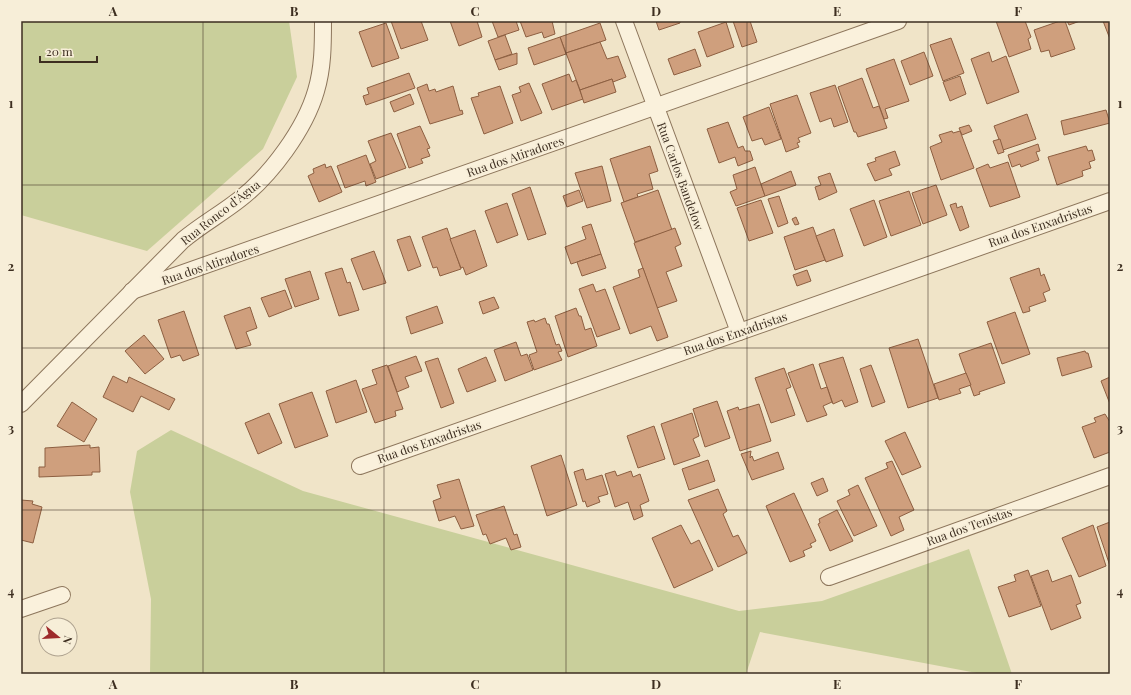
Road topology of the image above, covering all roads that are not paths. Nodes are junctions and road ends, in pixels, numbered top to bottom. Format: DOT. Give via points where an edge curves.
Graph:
graph roads {
  1 [pos="323,21"];
  2 [pos="624,21"];
  3 [pos="898,21"];
  4 [pos="656,106"];
  5 [pos="1110,200"];
  6 [pos="132,291"];
  7 [pos="738,332"];
  8 [pos="21,404"];
  9 [pos="360,466"];
  10 [pos="1110,476"];
  11 [pos="829,576"];
  12 [pos="62,595"];
  13 [pos="21,609"];
  1 -- 6 [label="street, Rua Ronco d’Água" via="316,91 296,133 279,158 260,181 240,199 183,240"];
  2 -- 4 [label="street, Rua Carlos Bandelow"];
  3 -- 4 [label="street, Rua dos Atiradores"];
  4 -- 6 [label="street, Rua dos Atiradores"];
  4 -- 7 [label="street, Rua Carlos Bandelow"];
  5 -- 7 [label="street, Rua dos Enxadristas"];
  6 -- 8 [label="street, Rua Ronco d’Água"];
  7 -- 9 [label="street, Rua dos Enxadristas"];
  10 -- 11 [label="street, Rua dos Tenistas"];
  12 -- 13 [label="street"];
}
